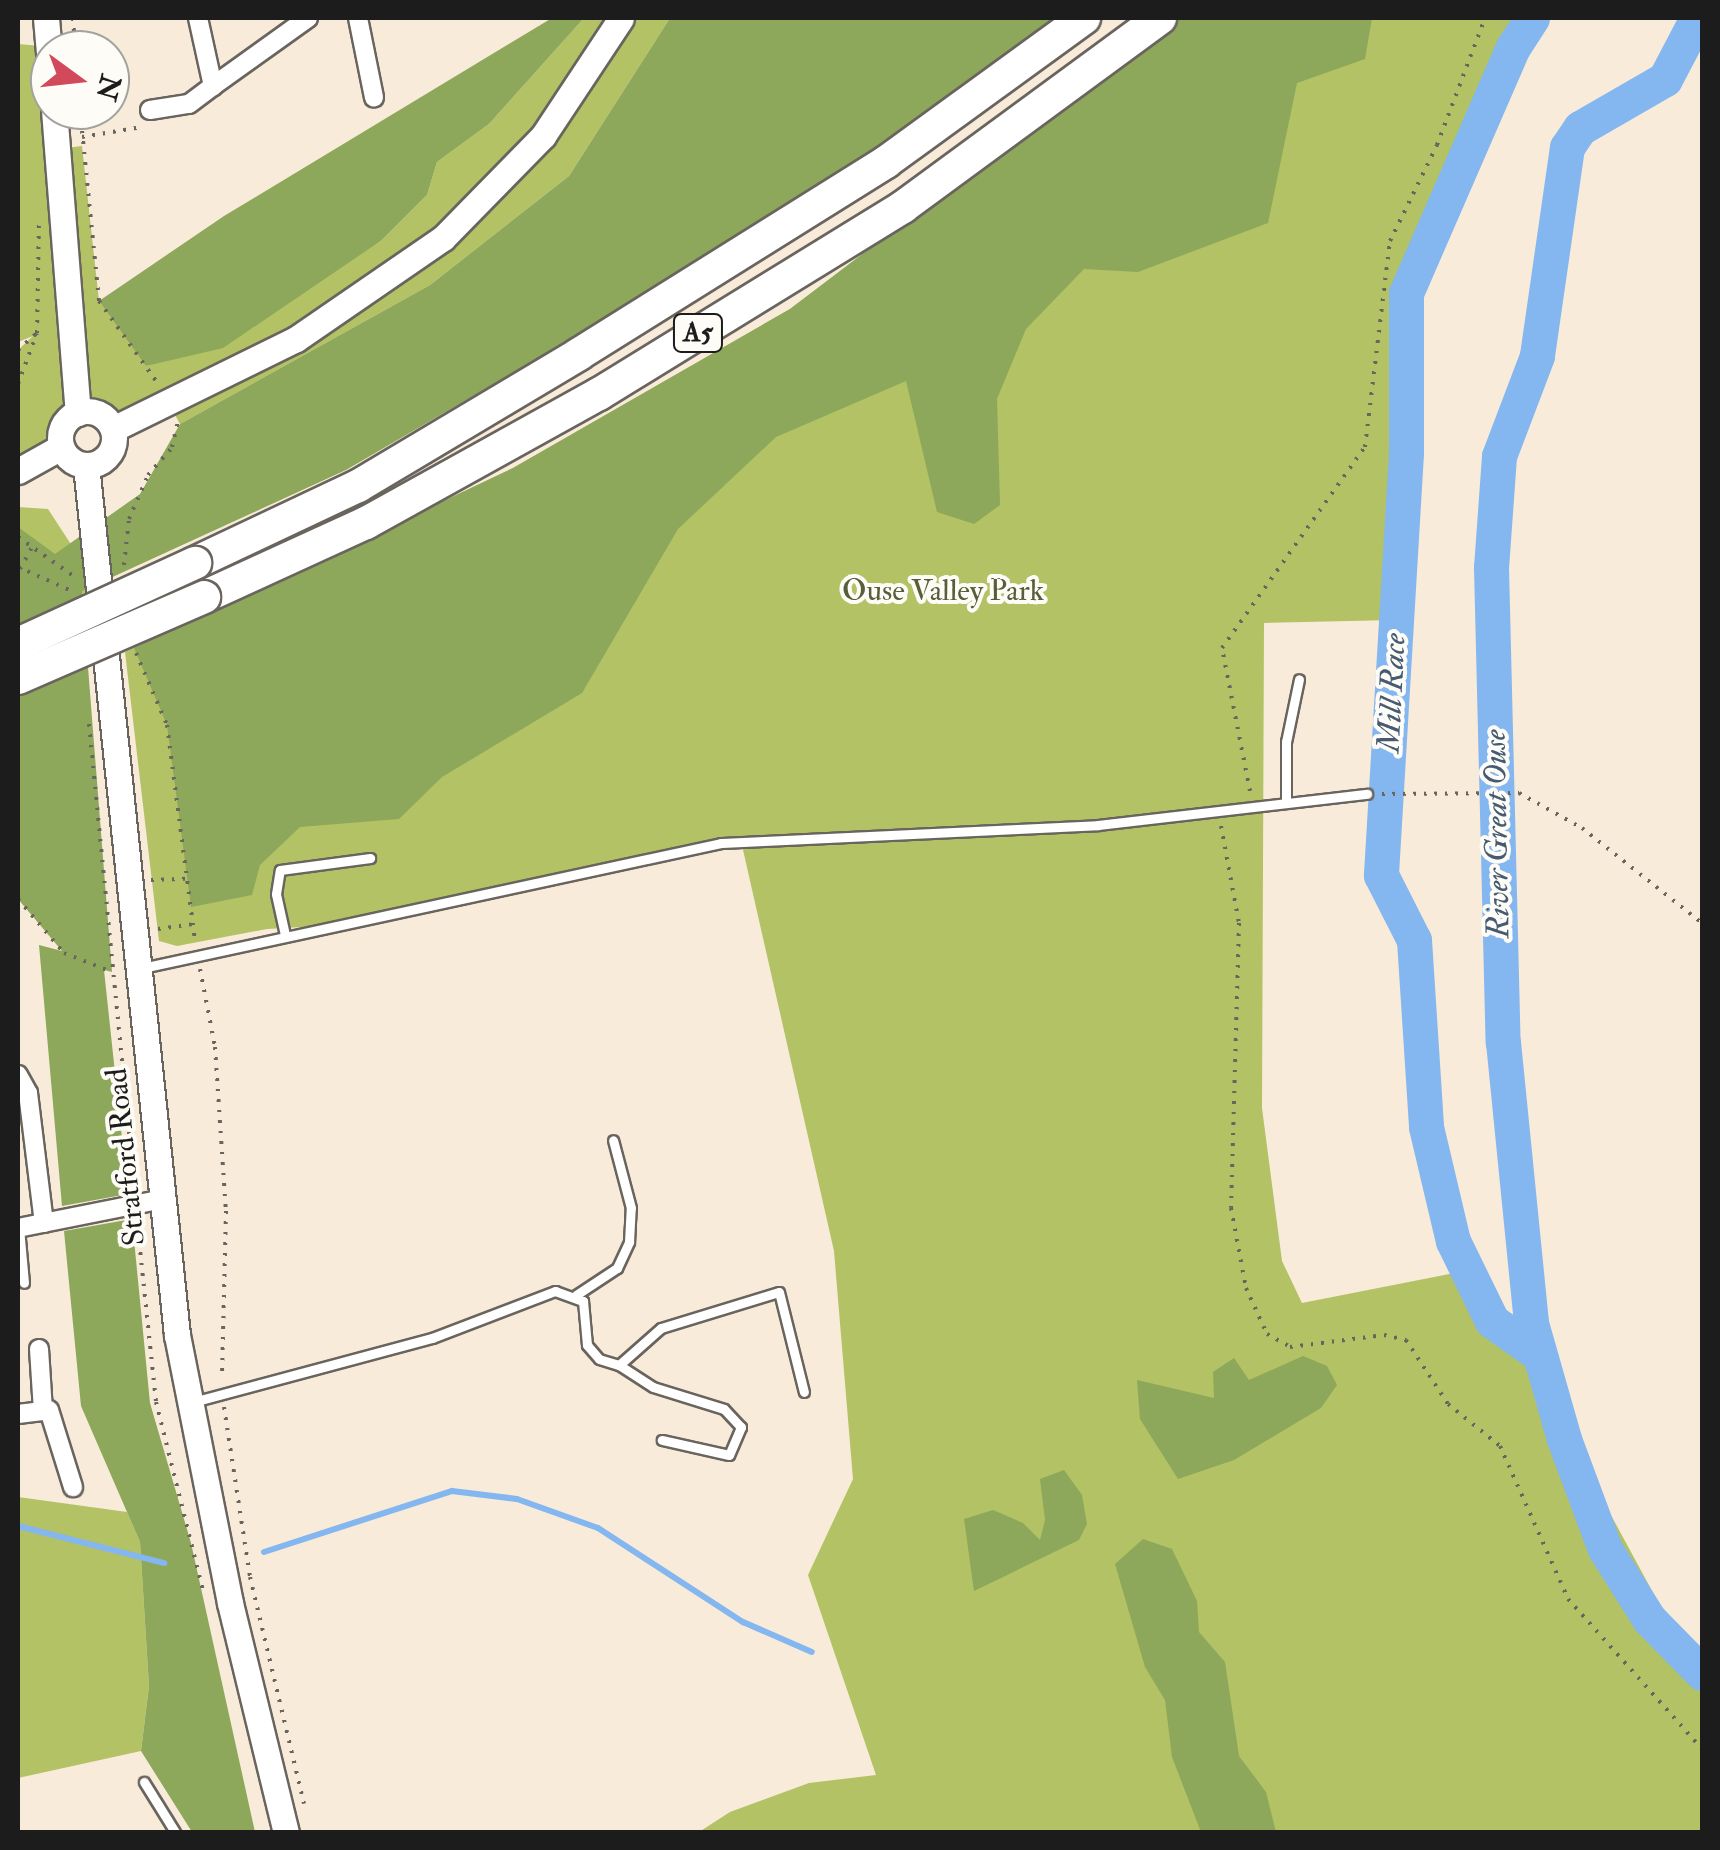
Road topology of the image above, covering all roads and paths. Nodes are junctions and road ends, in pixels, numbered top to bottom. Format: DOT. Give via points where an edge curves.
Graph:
graph roads {
  1 [pos="198,18"];
  2 [pos="308,18"];
  3 [pos="358,18"];
  4 [pos="621,18"];
  5 [pos="1084,18"];
  6 [pos="1160,18"];
  7 [pos="1485,18"];
  8 [pos="213,86"];
  9 [pos="374,97"];
  10 [pos="150,110"];
  11 [pos="56,130"];
  12 [pos="81,130"];
  13 [pos="82,137"];
  14 [pos="37,333"];
  15 [pos="18,384"];
  16 [pos="168,402"];
  17 [pos="78,412"];
  18 [pos="112,429"];
  19 [pos="62,447"];
  20 [pos="86,465"];
  21 [pos="18,471"];
  22 [pos="18,538"];
  23 [pos="32,546"];
  24 [pos="124,567"];
  25 [pos="19,568"];
  26 [pos="80,581"];
  27 [pos="82,592"];
  28 [pos="18,644"];
  29 [pos="134,648"];
  30 [pos="18,678"];
  31 [pos="1299,679"];
  32 [pos="1367,794"];
  33 [pos="1286,802"];
  34 [pos="1254,807"];
  35 [pos="1219,811"];
  36 [pos="370,858"];
  37 [pos="187,878"];
  38 [pos="150,880"];
  39 [pos="18,899"];
  40 [pos="1702,923"];
  41 [pos="285,936"];
  42 [pos="198,955"];
  43 [pos="139,968"];
  44 [pos="112,972"];
  45 [pos="18,1075"];
  46 [pos="613,1140"];
  47 [pos="163,1199"];
  48 [pos="44,1222"];
  49 [pos="18,1228"];
  50 [pos="24,1283"];
  51 [pos="576,1295"];
  52 [pos="39,1349"];
  53 [pos="619,1365"];
  54 [pos="804,1392"];
  55 [pos="222,1394"];
  56 [pos="187,1403"];
  57 [pos="43,1411"];
  58 [pos="18,1414"];
  59 [pos="662,1440"];
  60 [pos="73,1487"];
  61 [pos="1702,1749"];
  62 [pos="144,1782"];
  63 [pos="307,1814"];
  64 [pos="176,1832"];
  65 [pos="286,1832"];
  1 -- 8 [label="street"];
  2 -- 8 [label="street"];
  3 -- 9 [label="street"];
  4 -- 16 [label="street" via="543,136 443,238 296,339"];
  5 -- 28 [label="highway, A5, bridge" via="886,162 358,486"];
  6 -- 30 [label="highway, A5, bridge" via="904,206 599,394 366,522"];
  7 -- 34 [label="path" via="1390,240 1364,448 1226,635 1224,674"];
  8 -- 10 [label="street" via="188,104"];
  10 -- 13 [label="path" via="144,127"];
  11 -- 17 [label="street"];
  12 -- 13 [label="path"];
  13 -- 16 [label="path" via="99,302"];
  14 -- 15 [label="path"];
  16 -- 18 [label="street"];
  16 -- 24 [label="path" via="180,424 129,519"];
  17 -- 18 [label="street" via="99,414"];
  17 -- 19 [label="street" via="62,430"];
  18 -- 20 [label="street" via="109,454"];
  19 -- 20 [label="street"];
  19 -- 21 [label="street"];
  20 -- 43 [label="street, Stratford Road"];
  22 -- 23 [label="path"];
  23 -- 25 [label="path"];
  23 -- 26 [label="path"];
  25 -- 27 [label="path" via="44,584"];
  29 -- 37 [label="path" via="167,725"];
  31 -- 33 [label="lane" via="1286,742"];
  32 -- 33 [label="lane"];
  32 -- 40 [label="path" via="1520,794 1582,828"];
  33 -- 34 [label="lane"];
  34 -- 35 [label="lane"];
  35 -- 41 [label="lane" via="1098,825 720,843"];
  35 -- 61 [label="path" via="1239,924 1231,1208 1246,1288 1268,1334 1290,1346 1384,1334 1406,1340 1432,1385 1500,1446 1568,1600"];
  36 -- 41 [label="lane" via="280,870 276,894"];
  37 -- 38 [label="path"];
  37 -- 42 [label="path"];
  39 -- 44 [label="path" via="64,953"];
  41 -- 42 [label="lane"];
  42 -- 43 [label="lane"];
  42 -- 55 [label="path" via="215,1047 226,1211"];
  43 -- 47 [label="street, Stratford Road"];
  45 -- 48 [label="street" via="28,1093"];
  46 -- 51 [label="lane" via="631,1208 629,1242 617,1268"];
  47 -- 48 [label="street"];
  47 -- 56 [label="street, Stratford Road"];
  48 -- 49 [label="street"];
  49 -- 50 [label="lane"];
  51 -- 53 [label="lane" via="583,1301 586,1345 599,1360"];
  51 -- 55 [label="lane" via="555,1291 432,1338"];
  52 -- 57 [label="street"];
  53 -- 54 [label="lane" via="662,1328 778,1292"];
  53 -- 59 [label="lane" via="654,1387 724,1410 741,1427 729,1455"];
  55 -- 56 [label="lane"];
  55 -- 63 [label="path" via="250,1577"];
  56 -- 65 [label="street, Stratford Road"];
  57 -- 58 [label="street"];
  57 -- 60 [label="street" via="49,1410"];
  62 -- 64 [label="lane"];
}
